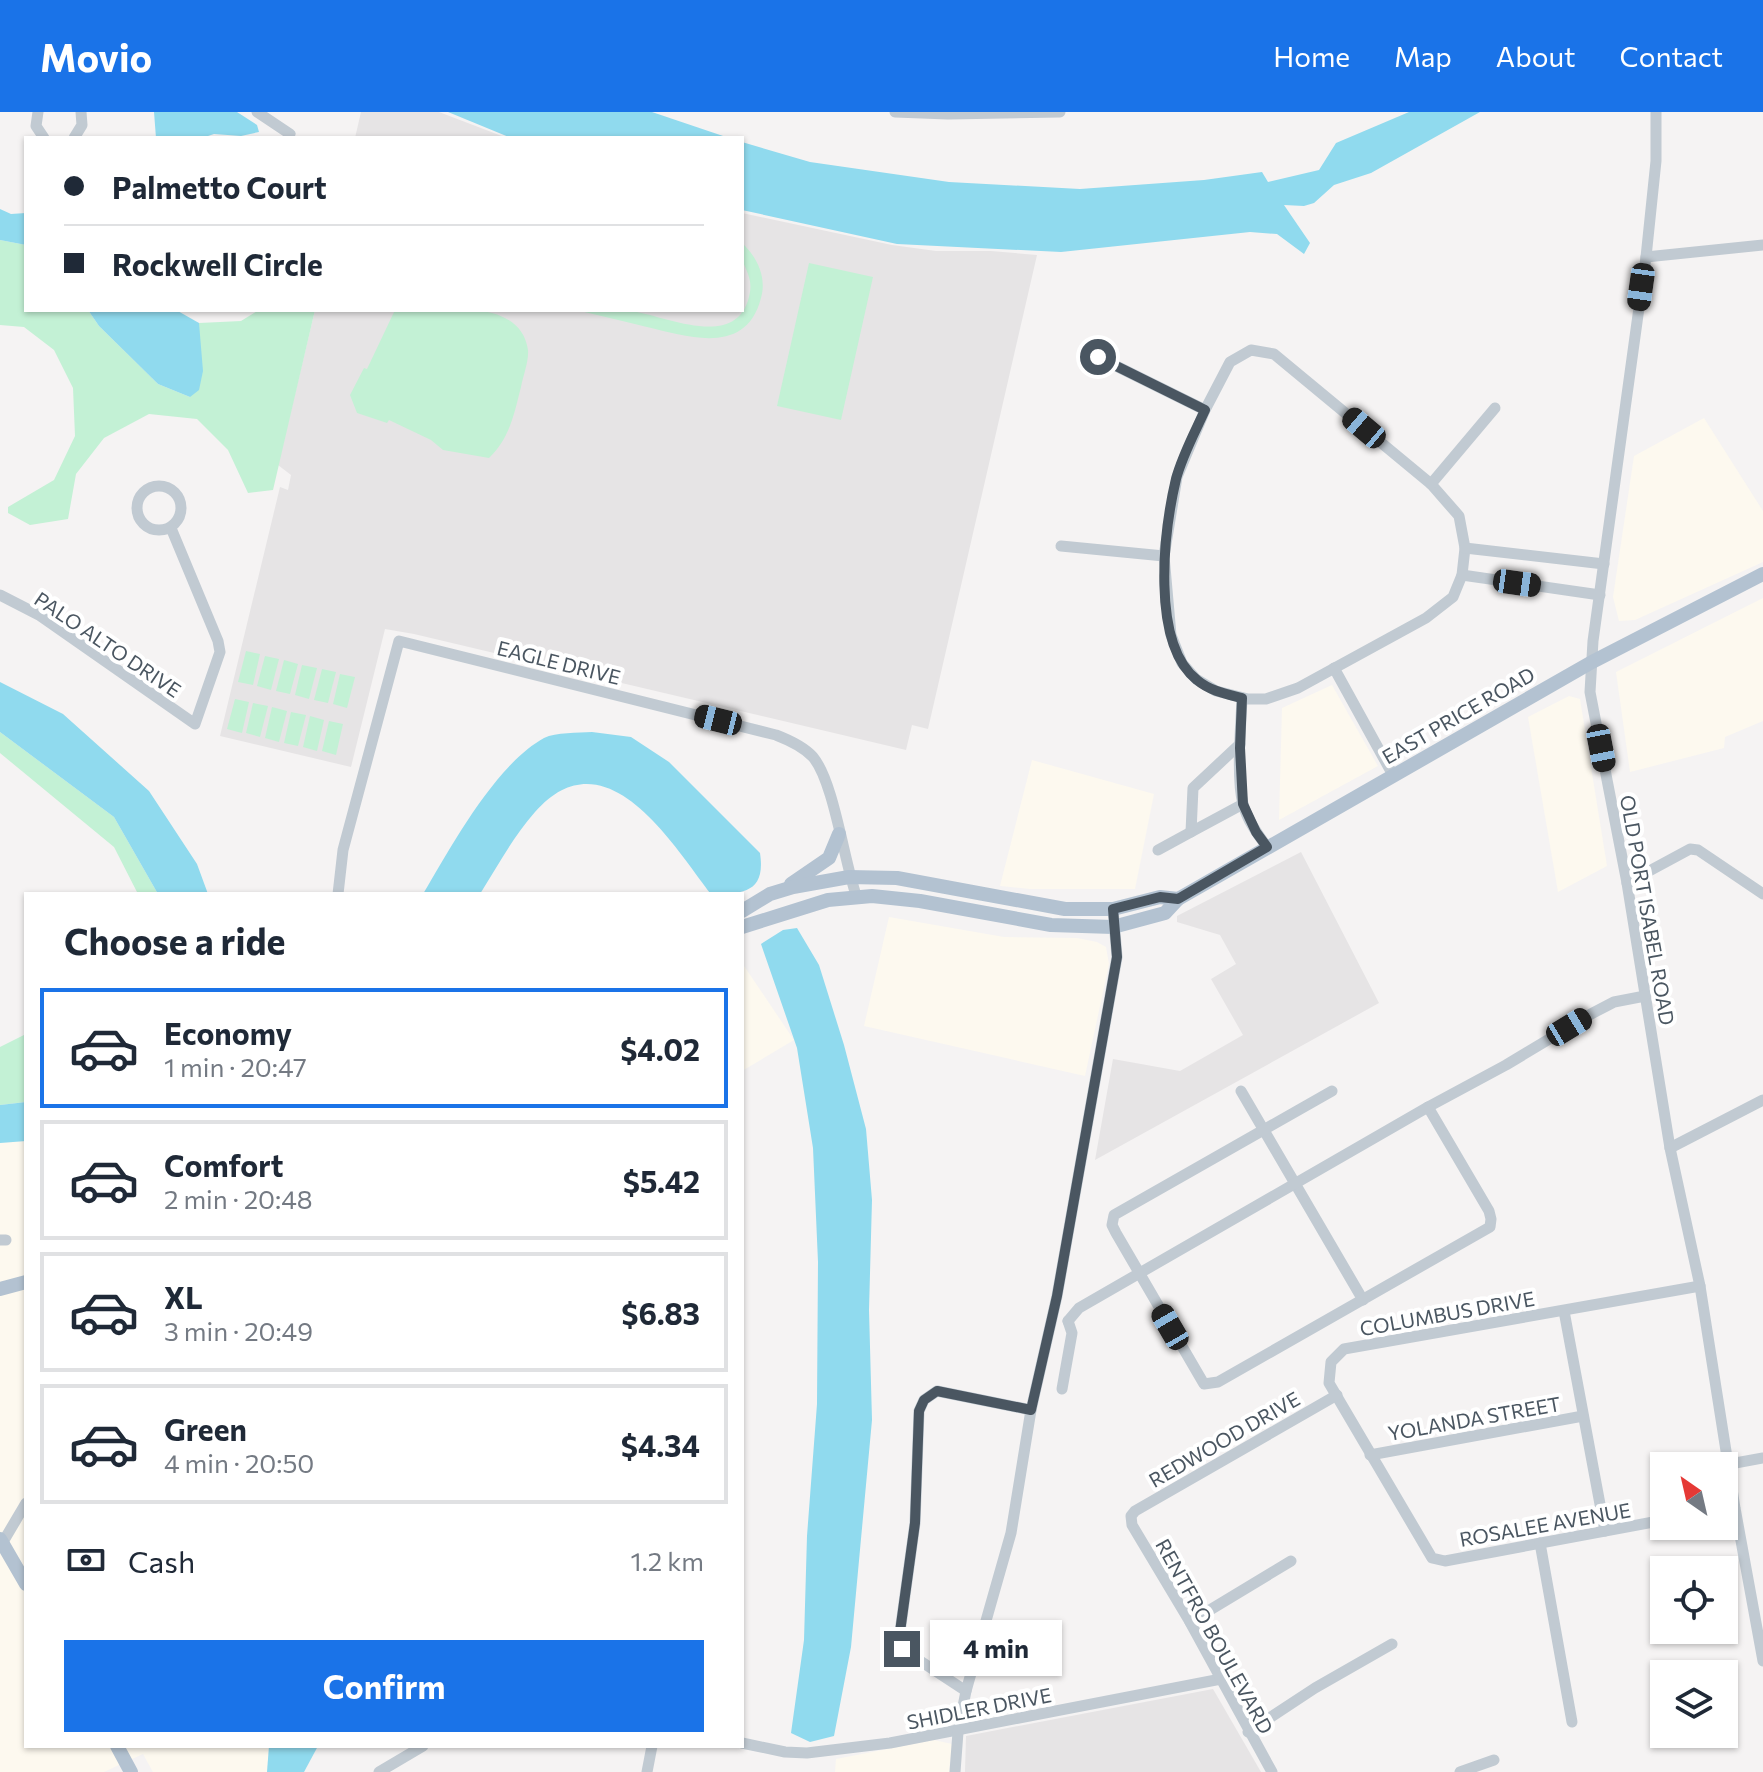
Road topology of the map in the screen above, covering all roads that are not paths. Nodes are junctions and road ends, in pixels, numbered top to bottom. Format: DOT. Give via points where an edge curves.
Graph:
graph roads {
  1 [pos="38,112"];
  2 [pos="81,112"];
  3 [pos="257,112"];
  4 [pos="895,112"];
  5 [pos="1060,112"];
  6 [pos="1656,112"];
  7 [pos="1016,113"];
  8 [pos="43,136"];
  9 [pos="75,136"];
  10 [pos="289,136"];
  11 [pos="1763,245"];
  12 [pos="1646,257"];
  13 [pos="1098,357"];
  14 [pos="1495,408"];
  15 [pos="1205,410"];
  16 [pos="1431,484"];
  17 [pos="171,528"];
  18 [pos="1061,546"];
  19 [pos="1465,548"];
  20 [pos="1164,556"];
  21 [pos="1604,564"];
  22 [pos="1763,574"];
  23 [pos="1462,575"];
  24 [pos="0,595"];
  25 [pos="1600,595"];
  26 [pos="1592,662"];
  27 [pos="1334,668"];
  28 [pos="1242,698"];
  29 [pos="1240,744"];
  30 [pos="1393,775"];
  31 [pos="1243,804"];
  32 [pos="1191,832"];
  33 [pos="839,834"];
  34 [pos="1267,847"];
  35 [pos="1158,850"];
  36 [pos="849,877"];
  37 [pos="1627,883"];
  38 [pos="781,891"];
  39 [pos="338,892"];
  40 [pos="1763,894"];
  41 [pos="857,898"];
  42 [pos="1178,899"];
  43 [pos="1113,909"];
  44 [pos="744,910"];
  45 [pos="744,926"];
  46 [pos="1113,927"];
  47 [pos="1645,996"];
  48 [pos="1241,1091"];
  49 [pos="1332,1091"];
  50 [pos="1763,1100"];
  51 [pos="1428,1107"];
  52 [pos="1264,1129"];
  53 [pos="1670,1148"];
  54 [pos="1297,1184"];
  55 [pos="1140,1274"];
  56 [pos="24,1283"];
  57 [pos="1700,1286"];
  58 [pos="0,1289"];
  59 [pos="1363,1300"];
  60 [pos="1564,1311"];
  61 [pos="1052,1318"];
  62 [pos="1068,1321"];
  63 [pos="1062,1389"];
  64 [pos="1337,1395"];
  65 [pos="1031,1410"];
  66 [pos="1583,1416"];
  67 [pos="1728,1452"];
  68 [pos="1370,1455"];
  69 [pos="1763,1458"];
  70 [pos="1738,1463"];
  71 [pos="24,1506"];
  72 [pos="1131,1516"];
  73 [pos="1650,1523"];
  74 [pos="1605,1531"];
  75 [pos="1737,1540"];
  76 [pos="1,1543"];
  77 [pos="1540,1543"];
  78 [pos="1432,1558"];
  79 [pos="1291,1561"];
  80 [pos="24,1581"];
  81 [pos="1190,1622"];
  82 [pos="1392,1644"];
  83 [pos="1763,1661"];
  84 [pos="1221,1679"];
  85 [pos="966,1691"];
  86 [pos="1572,1722"];
  87 [pos="958,1732"];
  88 [pos="1248,1732"];
  89 [pos="744,1743"];
  90 [pos="118,1748"];
  91 [pos="420,1748"];
  92 [pos="652,1748"];
  93 [pos="1494,1760"];
  94 [pos="131,1772"];
  95 [pos="379,1772"];
  96 [pos="647,1772"];
  97 [pos="955,1772"];
  98 [pos="1272,1772"];
  99 [pos="1460,1772"];
  1 -- 8 [label="street" via="36,126"];
  2 -- 9 [label="street" via="82,125"];
  3 -- 10 [label="street"];
  4 -- 7 [label="street"];
  5 -- 7 [label="street"];
  6 -- 12 [label="street, OLD PORT ISABEL ROAD"];
  11 -- 12 [label="street"];
  12 -- 21 [label="street, OLD PORT ISABEL ROAD"];
  13 -- 15 [label="street"];
  14 -- 16 [label="street"];
  15 -- 16 [label="street" via="1230,362 1251,350 1274,354"];
  15 -- 20 [label="street" via="1177,477"];
  16 -- 19 [label="street" via="1459,516"];
  17 -- 17 [label="street" via="180,518 179,497 169,488 148,489 138,501 142,523 155,531"];
  17 -- 24 [label="street, PALO ALTO DRIVE" via="220,652 195,724 39,615"];
  18 -- 20 [label="street"];
  19 -- 21 [label="street"];
  19 -- 23 [label="street"];
  20 -- 28 [label="street" via="1171,635 1182,663 1216,691"];
  21 -- 25 [label="street, OLD PORT ISABEL ROAD"];
  22 -- 26 [label="main road, EAST PRICE ROAD"];
  23 -- 25 [label="street"];
  23 -- 27 [label="street" via="1453,597 1426,618"];
  25 -- 26 [label="street, OLD PORT ISABEL ROAD"];
  26 -- 30 [label="main road, EAST PRICE ROAD"];
  26 -- 37 [label="street, OLD PORT ISABEL ROAD" via="1590,692"];
  27 -- 28 [label="street" via="1266,699"];
  27 -- 30 [label="street"];
  28 -- 29 [label="street"];
  29 -- 31 [label="street"];
  29 -- 32 [label="street" via="1193,788"];
  30 -- 34 [label="main road, EAST PRICE ROAD"];
  31 -- 32 [label="street"];
  31 -- 34 [label="street"];
  32 -- 35 [label="street"];
  33 -- 36 [label="street, EAGLE DRIVE"];
  33 -- 38 [label="main road" via="829,858"];
  33 -- 39 [label="street, EAGLE DRIVE" via="824,774 812,755 794,742 399,641 343,850"];
  34 -- 42 [label="main road, EAST PRICE ROAD"];
  36 -- 38 [label="main road, EAST PRICE ROAD"];
  36 -- 41 [label="street, EAGLE DRIVE"];
  36 -- 43 [label="main road, EAST PRICE ROAD" via="897,878 1056,908"];
  37 -- 40 [label="street" via="1690,849"];
  37 -- 47 [label="street, OLD PORT ISABEL ROAD"];
  38 -- 44 [label="main road, EAST PRICE ROAD"];
  41 -- 45 [label="main road, EAST PRICE ROAD" via="814,903"];
  41 -- 46 [label="main road, EAST PRICE ROAD" via="920,901 1051,925"];
  42 -- 43 [label="main road, EAST PRICE ROAD" via="1160,897"];
  42 -- 46 [label="main road, EAST PRICE ROAD" via="1165,913"];
  43 -- 46 [label="street"];
  46 -- 61 [label="street" via="1117,957"];
  47 -- 51 [label="street" via="1614,1002"];
  47 -- 53 [label="street, OLD PORT ISABEL ROAD"];
  48 -- 52 [label="street"];
  49 -- 52 [label="street"];
  50 -- 53 [label="street"];
  51 -- 54 [label="street"];
  51 -- 59 [label="street" via="1491,1223 1485,1232"];
  52 -- 54 [label="street"];
  52 -- 55 [label="street" via="1114,1215 1112,1225"];
  53 -- 57 [label="street, OLD PORT ISABEL ROAD"];
  54 -- 55 [label="street"];
  54 -- 59 [label="street"];
  55 -- 59 [label="street" via="1200,1379 1210,1385"];
  55 -- 62 [label="street"];
  56 -- 58 [label="main road"];
  57 -- 60 [label="street, COLUMBUS DRIVE"];
  57 -- 67 [label="street, OLD PORT ISABEL ROAD"];
  60 -- 64 [label="street, COLUMBUS DRIVE" via="1344,1349 1331,1362 1329,1383"];
  60 -- 66 [label="street"];
  61 -- 62 [label="street"];
  61 -- 65 [label="street"];
  62 -- 63 [label="street" via="1072,1333"];
  64 -- 68 [label="street, COLUMBUS DRIVE"];
  64 -- 72 [label="street, REDWOOD DRIVE"];
  65 -- 85 [label="street" via="1011,1533"];
  65 -- 85 [label="street" via="937,1391 919,1411 915,1523 899,1639 902,1649"];
  66 -- 68 [label="street, YOLANDA STREET"];
  66 -- 74 [label="street"];
  68 -- 78 [label="street, COLUMBUS DRIVE"];
  69 -- 70 [label="street"];
  71 -- 76 [label="street"];
  72 -- 81 [label="street, RENTFRO BOULEVARD"];
  73 -- 74 [label="street, ROSALEE AVENUE"];
  74 -- 77 [label="street, ROSALEE AVENUE"];
  75 -- 83 [label="street, OLD PORT ISABEL ROAD"];
  76 -- 80 [label="main road"];
  77 -- 78 [label="street, ROSALEE AVENUE" via="1445,1561"];
  77 -- 86 [label="street"];
  79 -- 81 [label="street"];
  81 -- 84 [label="street, RENTFRO BOULEVARD"];
  82 -- 88 [label="street"];
  84 -- 87 [label="street, SHIDLER DRIVE"];
  84 -- 88 [label="street, RENTFRO BOULEVARD"];
  85 -- 87 [label="street"];
  87 -- 89 [label="street, SHIDLER DRIVE" via="815,1752"];
  87 -- 97 [label="street"];
  88 -- 98 [label="street, RENTFRO BOULEVARD"];
  90 -- 94 [label="main road"];
  91 -- 95 [label="street"];
  92 -- 96 [label="street"];
  93 -- 99 [label="street"];
}
